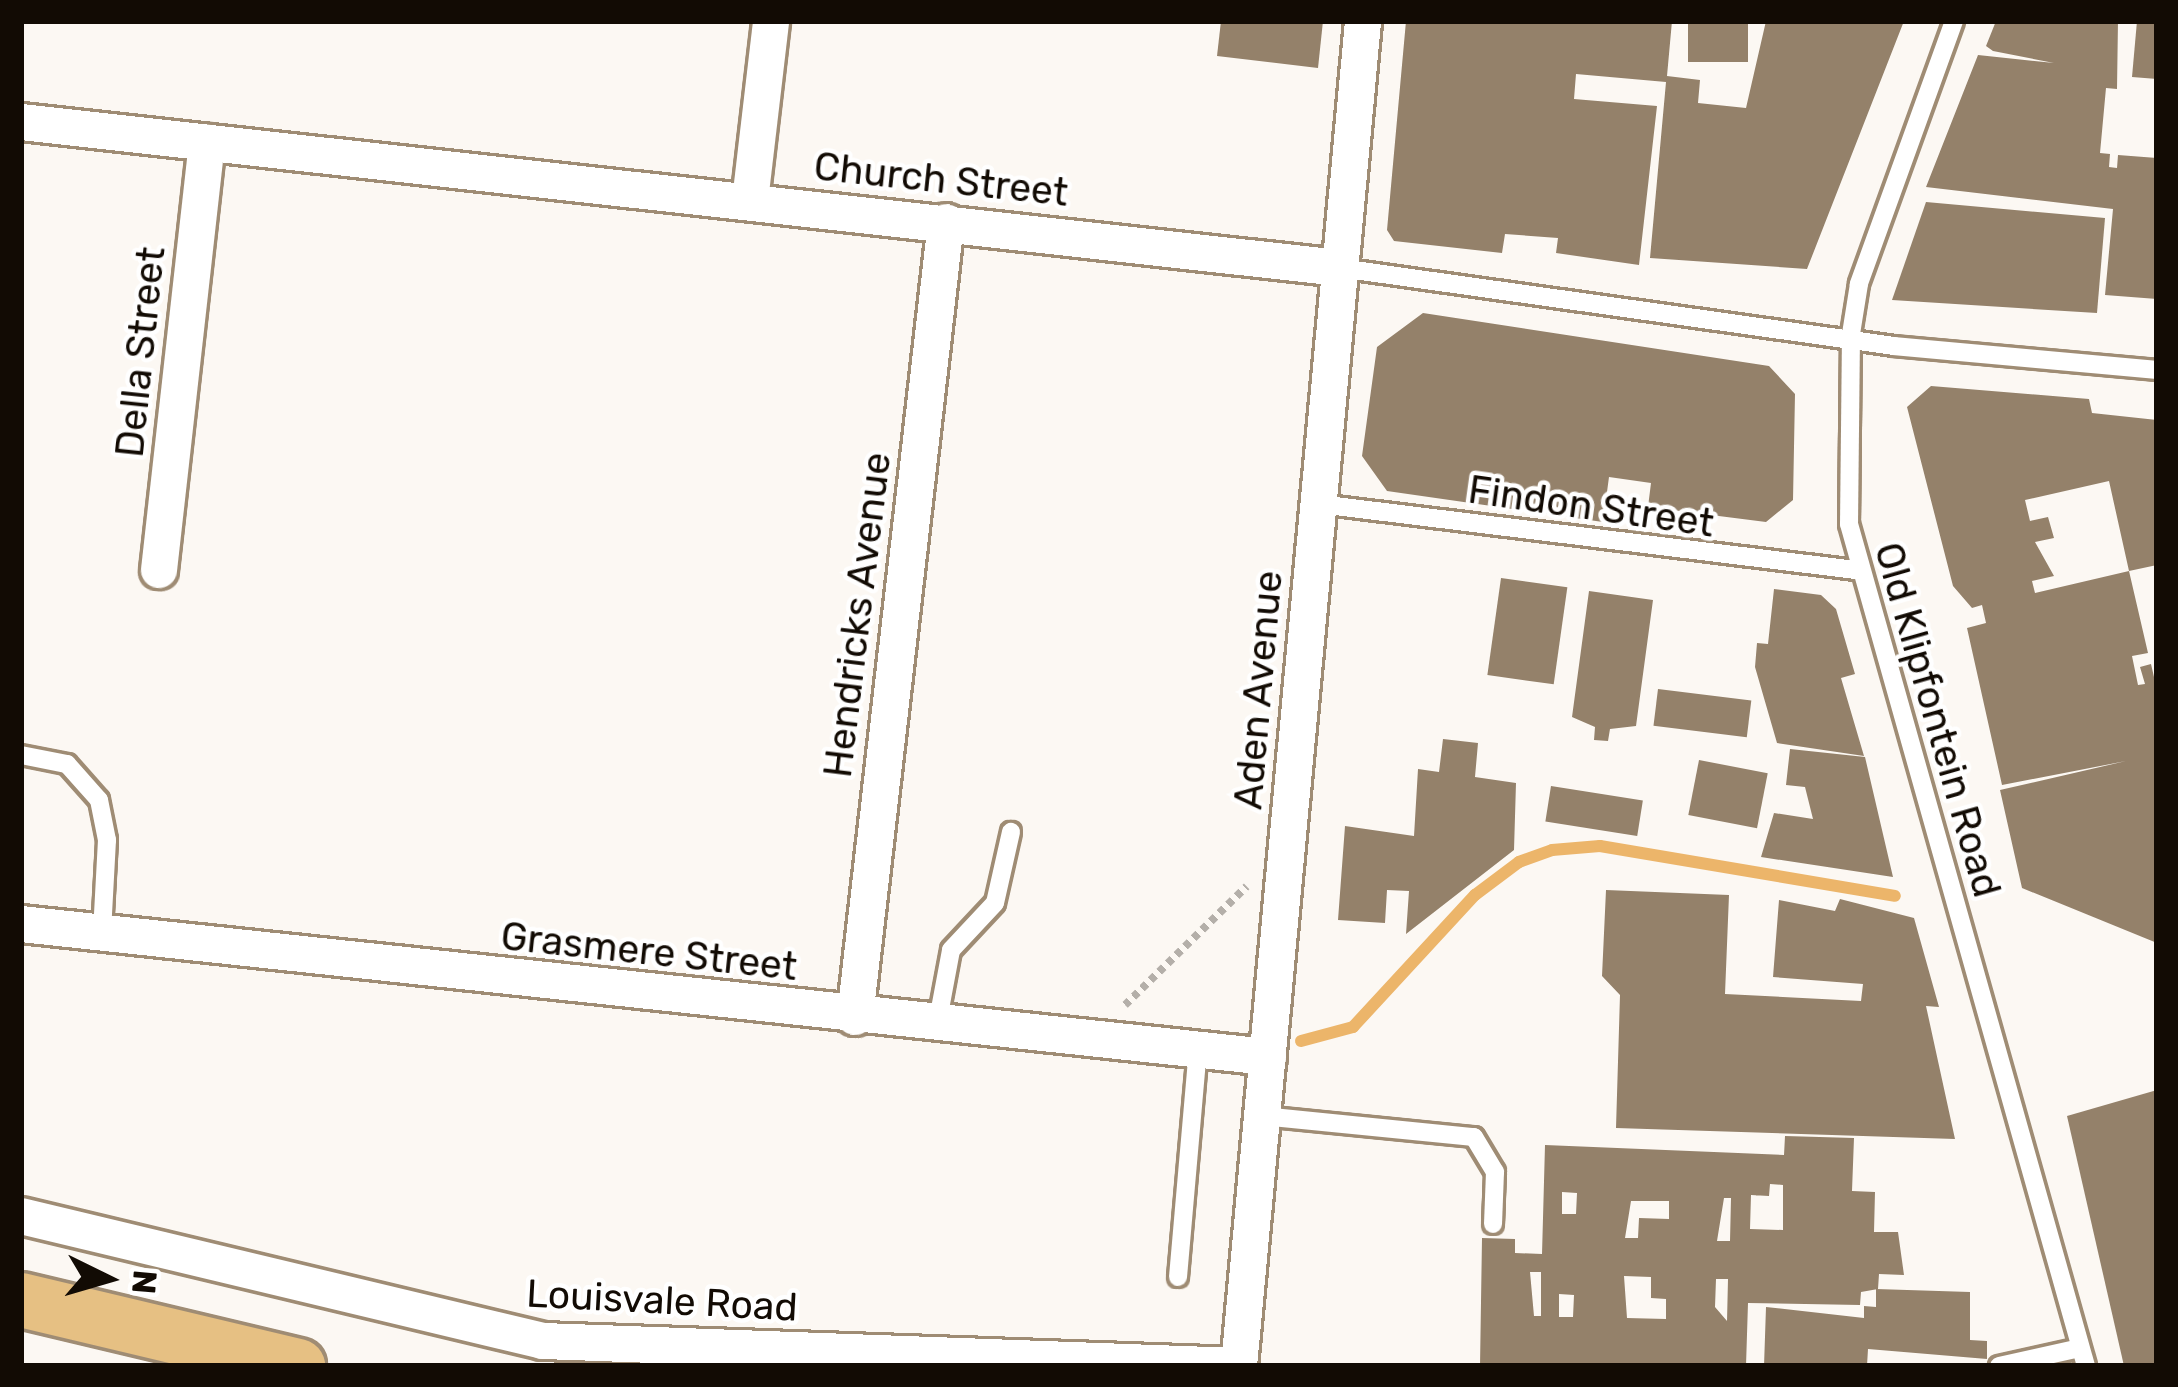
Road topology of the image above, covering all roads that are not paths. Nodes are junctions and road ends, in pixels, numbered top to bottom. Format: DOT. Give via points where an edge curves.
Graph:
graph roads {
  1 [pos="771,21"];
  2 [pos="1363,21"];
  3 [pos="1954,21"];
  4 [pos="21,122"];
  5 [pos="207,143"];
  6 [pos="750,201"];
  7 [pos="946,222"];
  8 [pos="1340,268"];
  9 [pos="1851,334"];
  10 [pos="2157,370"];
  11 [pos="1318,504"];
  12 [pos="159,570"];
  13 [pos="1856,570"];
  14 [pos="21,754"];
  15 [pos="1011,832"];
  16 [pos="21,925"];
  17 [pos="102,933"];
  18 [pos="855,1017"];
  19 [pos="937,1025"];
  20 [pos="1198,1050"];
  21 [pos="1268,1057"];
  22 [pos="1262,1116"];
  23 [pos="21,1216"];
  24 [pos="1493,1224"];
  25 [pos="1178,1277"];
  26 [pos="21,1300"];
  27 [pos="2083,1357"];
  28 [pos="298,1366"];
  29 [pos="1239,1366"];
  30 [pos="1999,1366"];
  1 -- 6 [label="street"];
  2 -- 8 [label="street, Aden Avenue"];
  3 -- 9 [label="lane, Old Klipfontein Road" via="1875,224"];
  4 -- 5 [label="street, Church Street"];
  5 -- 6 [label="street, Church Street"];
  5 -- 12 [label="street, Della Street"];
  6 -- 7 [label="street, Church Street"];
  7 -- 8 [label="street, Church Street"];
  7 -- 18 [label="street, Hendricks Avenue"];
  8 -- 9 [label="lane, Church Street"];
  8 -- 11 [label="street, Aden Avenue"];
  9 -- 10 [label="lane, Church Street" via="1894,346"];
  9 -- 13 [label="lane, Old Klipfontein Road" via="1847,480"];
  11 -- 13 [label="lane, Findon Street"];
  11 -- 21 [label="street, Aden Avenue"];
  13 -- 27 [label="lane, Old Klipfontein Road"];
  14 -- 17 [label="lane" via="67,764 99,800 107,840"];
  15 -- 19 [label="lane" via="994,903 951,950"];
  16 -- 17 [label="street, Grasmere Street"];
  17 -- 18 [label="street, Grasmere Street"];
  18 -- 19 [label="street, Grasmere Street"];
  19 -- 20 [label="street, Grasmere Street"];
  20 -- 21 [label="street, Grasmere Street"];
  20 -- 25 [label="lane"];
  21 -- 22 [label="street, Aden Avenue"];
  22 -- 24 [label="lane" via="1474,1137 1495,1172"];
  22 -- 29 [label="street, Aden Avenue"];
  23 -- 29 [label="street, Louisvale Road" via="543,1341"];
  26 -- 28 [label="main road"];
  27 -- 30 [label="lane"];
}
